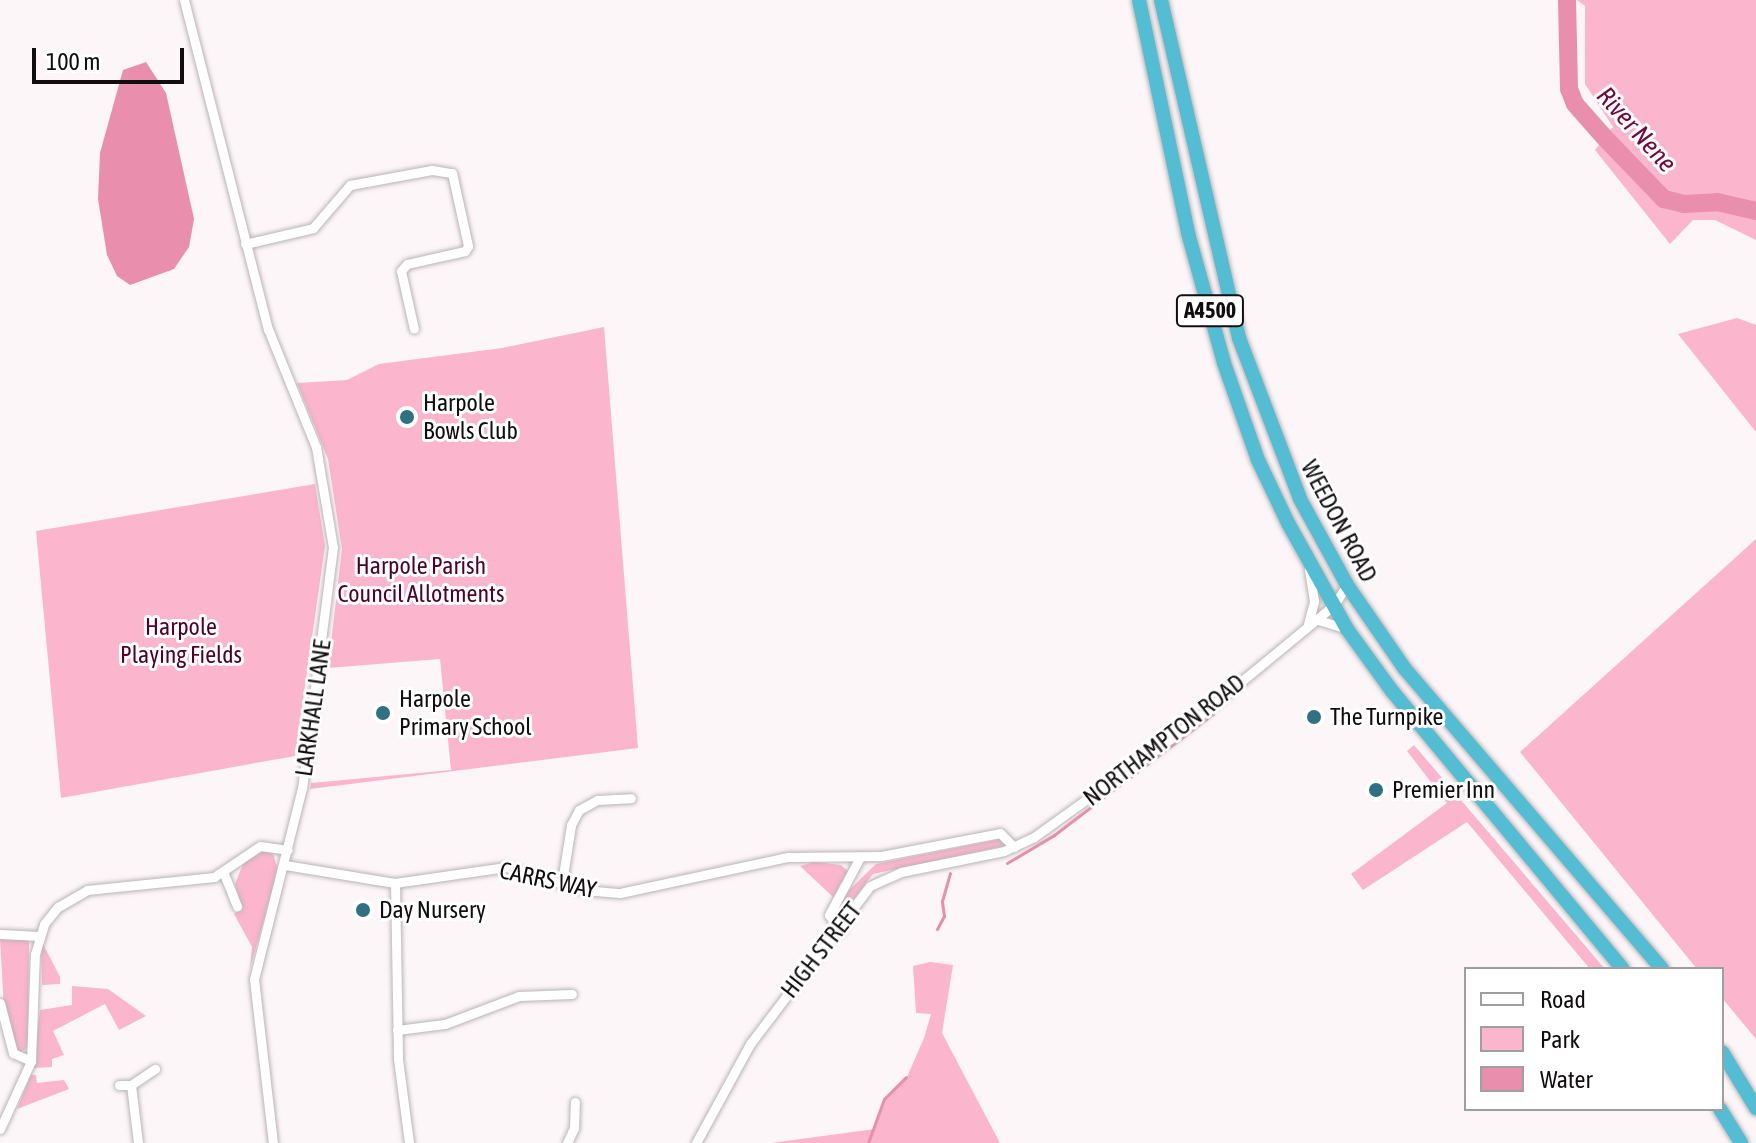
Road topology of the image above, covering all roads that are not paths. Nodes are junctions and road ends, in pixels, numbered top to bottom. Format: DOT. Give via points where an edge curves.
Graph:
graph roads {
  1 [pos="184,0"];
  2 [pos="1139,0"];
  3 [pos="1161,0"];
  4 [pos="245,244"];
  5 [pos="414,329"];
  6 [pos="1308,562"];
  7 [pos="1347,585"];
  8 [pos="1334,605"];
  9 [pos="1312,622"];
  10 [pos="1347,629"];
  11 [pos="631,798"];
  12 [pos="1014,847"];
  13 [pos="288,850"];
  14 [pos="859,859"];
  15 [pos="285,865"];
  16 [pos="224,874"];
  17 [pos="562,882"];
  18 [pos="395,883"];
  19 [pos="237,906"];
  20 [pos="841,930"];
  21 [pos="0,934"];
  22 [pos="40,936"];
  23 [pos="1621,967"];
  24 [pos="1660,967"];
  25 [pos="572,994"];
  26 [pos="0,1003"];
  27 [pos="397,1030"];
  28 [pos="1724,1055"];
  29 [pos="31,1061"];
  30 [pos="155,1069"];
  31 [pos="119,1085"];
  32 [pos="131,1085"];
  33 [pos="575,1102"];
  34 [pos="1756,1108"];
  35 [pos="1721,1111"];
  36 [pos="0,1129"];
  37 [pos="138,1143"];
  38 [pos="273,1143"];
  39 [pos="409,1143"];
  40 [pos="567,1143"];
  41 [pos="696,1143"];
  42 [pos="1741,1143"];
  1 -- 4 [label="street, LARKHALL LANE"];
  2 -- 6 [label="highway, WEEDON ROAD / A4500" via="1188,233 1229,377 1258,460"];
  3 -- 7 [label="highway, WEEDON ROAD / A4500" via="1201,185 1256,392 1286,470"];
  4 -- 5 [label="street" via="313,228 350,185 432,170 452,173 468,246 407,264 401,271"];
  4 -- 13 [label="street, LARKHALL LANE" via="268,329 316,447 333,547 304,774"];
  6 -- 8 [label="highway, WEEDON ROAD / A4500"];
  6 -- 9 [label="street"];
  7 -- 8 [label="street, NORTHAMPTON ROAD"];
  7 -- 24 [label="highway, WEEDON ROAD / A4500" via="1415,681"];
  8 -- 9 [label="street, NORTHAMPTON ROAD"];
  8 -- 10 [label="highway, WEEDON ROAD / A4500"];
  9 -- 10 [label="street"];
  9 -- 12 [label="street, NORTHAMPTON ROAD" via="1137,765"];
  10 -- 23 [label="highway, WEEDON ROAD / A4500" via="1435,745"];
  11 -- 17 [label="street" via="597,800 579,810 571,825"];
  12 -- 14 [label="street, CARRS WAY" via="1000,833"];
  12 -- 20 [label="street, HIGH STREET" via="886,876 870,886"];
  13 -- 15 [label="street, LARKHALL LANE"];
  13 -- 16 [label="street" via="252,848"];
  14 -- 17 [label="street, CARRS WAY" via="788,857 620,893"];
  14 -- 20 [label="street" via="829,915"];
  15 -- 18 [label="street, CARRS WAY"];
  15 -- 38 [label="street, LARKHALL LANE" via="254,979"];
  16 -- 19 [label="street"];
  16 -- 22 [label="street" via="87,890 58,907"];
  17 -- 18 [label="street, CARRS WAY" via="486,867"];
  18 -- 27 [label="street"];
  20 -- 41 [label="street, HIGH STREET" via="750,1044"];
  21 -- 22 [label="street"];
  22 -- 29 [label="street"];
  25 -- 27 [label="street" via="519,996 445,1024"];
  26 -- 29 [label="street" via="13,1053"];
  27 -- 39 [label="street"];
  28 -- 34 [label="highway"];
  29 -- 36 [label="street"];
  30 -- 32 [label="street"];
  31 -- 32 [label="street"];
  32 -- 37 [label="street"];
  33 -- 40 [label="street"];
  35 -- 42 [label="highway"];
}
